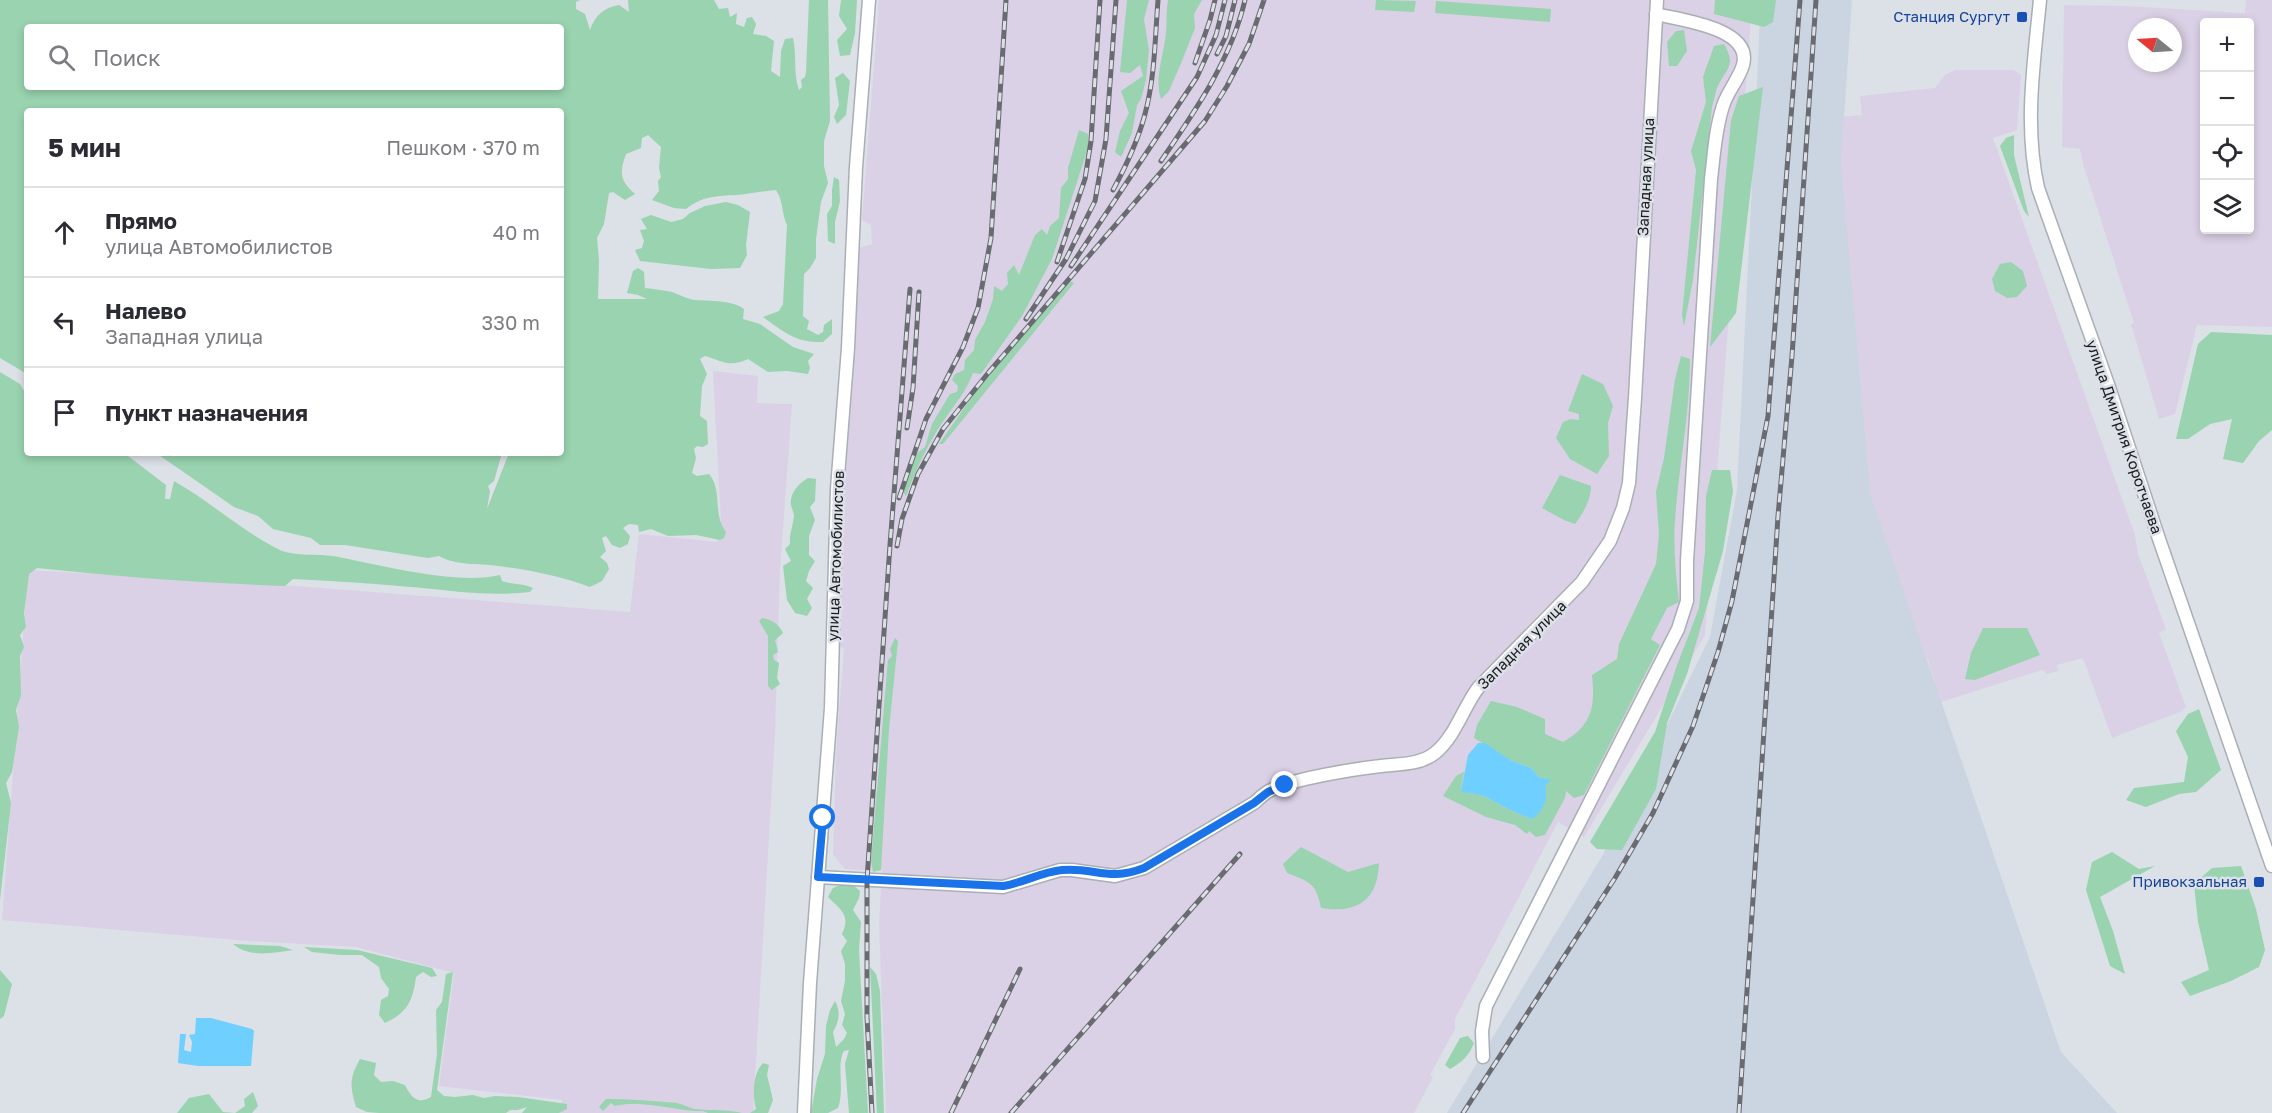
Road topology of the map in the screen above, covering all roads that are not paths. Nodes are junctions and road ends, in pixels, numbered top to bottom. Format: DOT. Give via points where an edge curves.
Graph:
graph roads {
  1 [pos="869,0"];
  2 [pos="1657,0"];
  3 [pos="2040,0"];
  4 [pos="1656,14"];
  5 [pos="2272,866"];
  6 [pos="818,877"];
  7 [pos="1483,1057"];
  8 [pos="804,1113"];
  1 -- 6 [label="street, улица Автомобилистов" via="837,489 831,708"];
  2 -- 4 [label="street, Западная улица"];
  3 -- 5 [label="street, улица Дмитрия Коротчаева" via="2030,121 2038,188"];
  4 -- 6 [label="street, Западная улица" via="1635,398 1629,483 1623,508 1610,541 1582,582 1478,688 1446,742 1434,754 1413,763 1341,773 1276,788 1130,873 1115,876 1060,870 1003,886"];
  4 -- 7 [label="street" via="1727,34 1742,46 1743,54 1743,65 1728,91 1720,117 1711,179 1686,601 1678,629 1486,1005"];
  6 -- 8 [label="street, улица Автомобилистов"];
}
